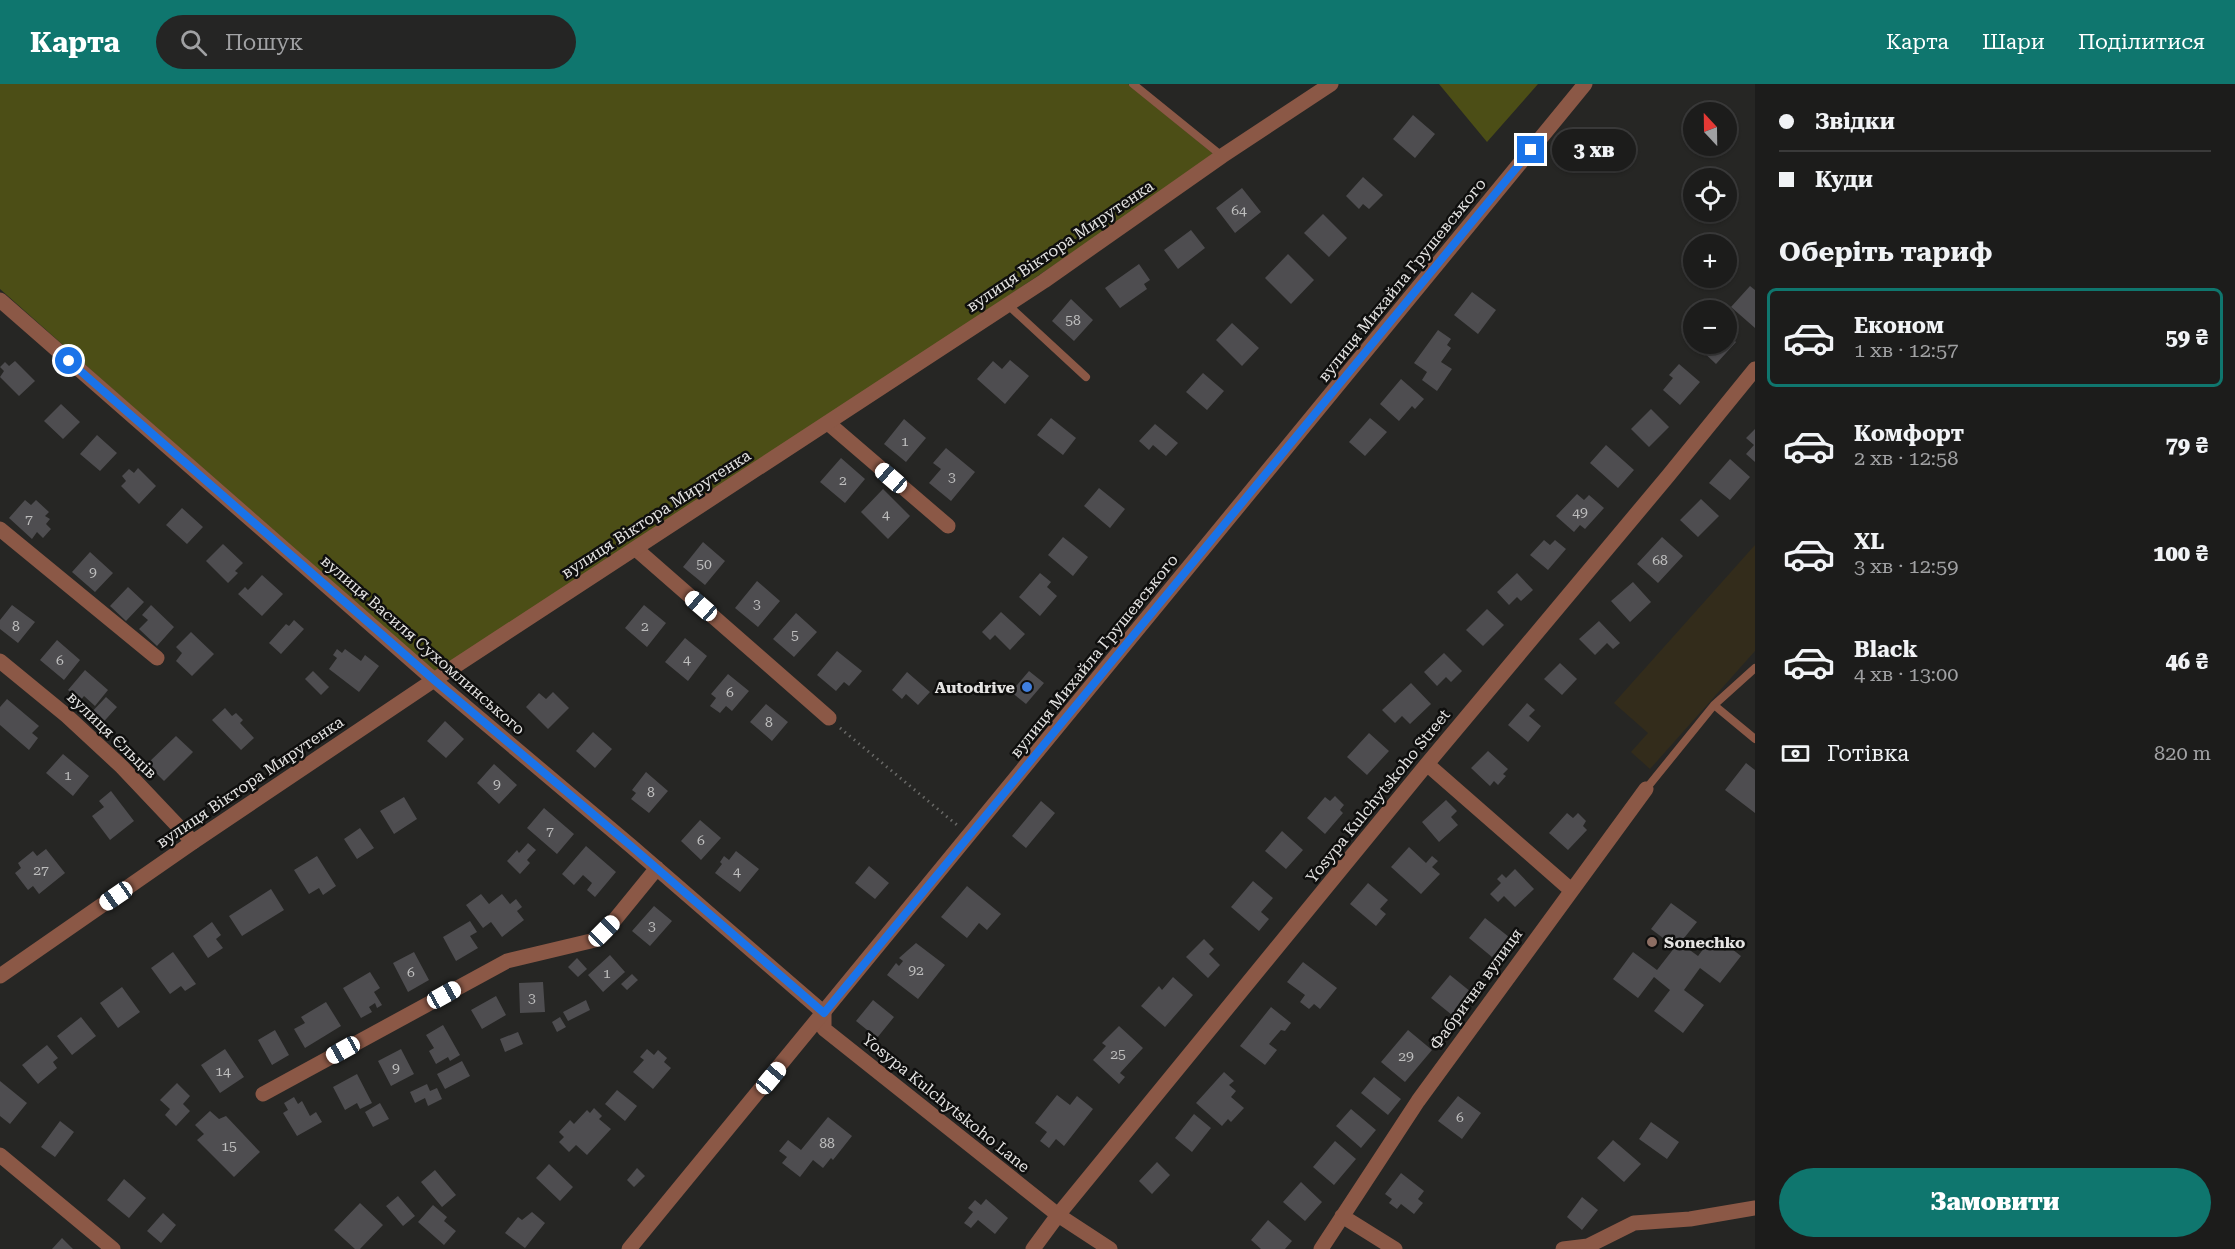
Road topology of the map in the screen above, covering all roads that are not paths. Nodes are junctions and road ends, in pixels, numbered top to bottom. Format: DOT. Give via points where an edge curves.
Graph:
graph roads {
  1 [pos="1133,84"];
  2 [pos="1332,84"];
  3 [pos="1585,84"];
  4 [pos="1222,156"];
  5 [pos="0,300"];
  6 [pos="1007,305"];
  7 [pos="1755,369"];
  8 [pos="1086,376"];
  9 [pos="828,423"];
  10 [pos="948,526"];
  11 [pos="0,529"];
  12 [pos="636,549"];
  13 [pos="158,658"];
  14 [pos="0,661"];
  15 [pos="1755,668"];
  16 [pos="434,680"];
  17 [pos="1714,705"];
  18 [pos="829,718"];
  19 [pos="1755,739"];
  20 [pos="1427,764"];
  21 [pos="1646,789"];
  22 [pos="192,842"];
  23 [pos="657,868"];
  24 [pos="1571,890"];
  25 [pos="0,976"];
  26 [pos="824,1013"];
  27 [pos="263,1094"];
  28 [pos="0,1155"];
  29 [pos="1755,1208"];
  30 [pos="1058,1215"];
  31 [pos="1342,1216"];
  32 [pos="112,1249"];
  33 [pos="629,1249"];
  34 [pos="1033,1249"];
  35 [pos="1110,1249"];
  36 [pos="1321,1249"];
  37 [pos="1395,1249"];
  38 [pos="1563,1249"];
  1 -- 4 [label="lane"];
  2 -- 4 [label="street, вулиця Віктора Мирутенка"];
  3 -- 26 [label="street, вулиця Михайла Грушевського"];
  4 -- 6 [label="street, вулиця Віктора Мирутенка"];
  5 -- 16 [label="street, вулиця Василя Сухомлинського"];
  6 -- 8 [label="lane"];
  6 -- 9 [label="street, вулиця Віктора Мирутенка"];
  7 -- 20 [label="street, Yosypa Kulchytskoho Street"];
  9 -- 10 [label="street"];
  9 -- 12 [label="street, вулиця Віктора Мирутенка"];
  11 -- 13 [label="street"];
  12 -- 16 [label="street, вулиця Віктора Мирутенка"];
  12 -- 18 [label="street"];
  14 -- 22 [label="street, вулиця Єльців" via="122,767"];
  15 -- 17 [label="lane"];
  16 -- 22 [label="street, вулиця Віктора Мирутенка"];
  16 -- 23 [label="street, вулиця Василя Сухомлинського"];
  17 -- 19 [label="lane"];
  17 -- 21 [label="lane"];
  20 -- 24 [label="street"];
  20 -- 30 [label="street, Yosypa Kulchytskoho Street"];
  21 -- 24 [label="street, Фабрична вулиця"];
  22 -- 25 [label="street, вулиця Віктора Мирутенка"];
  23 -- 26 [label="street, вулиця Василя Сухомлинського"];
  23 -- 27 [label="street" via="595,940 507,961"];
  24 -- 31 [label="street, Фабрична вулиця" via="1418,1101"];
  26 -- 30 [label="street, Yosypa Kulchytskoho Lane" via="824,1029"];
  26 -- 33 [label="street, вулиця Михайла Грушевського"];
  28 -- 32 [label="street"];
  29 -- 38 [label="street" via="1634,1223 1588,1246"];
  30 -- 34 [label="street, Yosypa Kulchytskoho Street"];
  30 -- 35 [label="street"];
  31 -- 36 [label="street, Фабрична вулиця"];
  31 -- 37 [label="street"];
}
